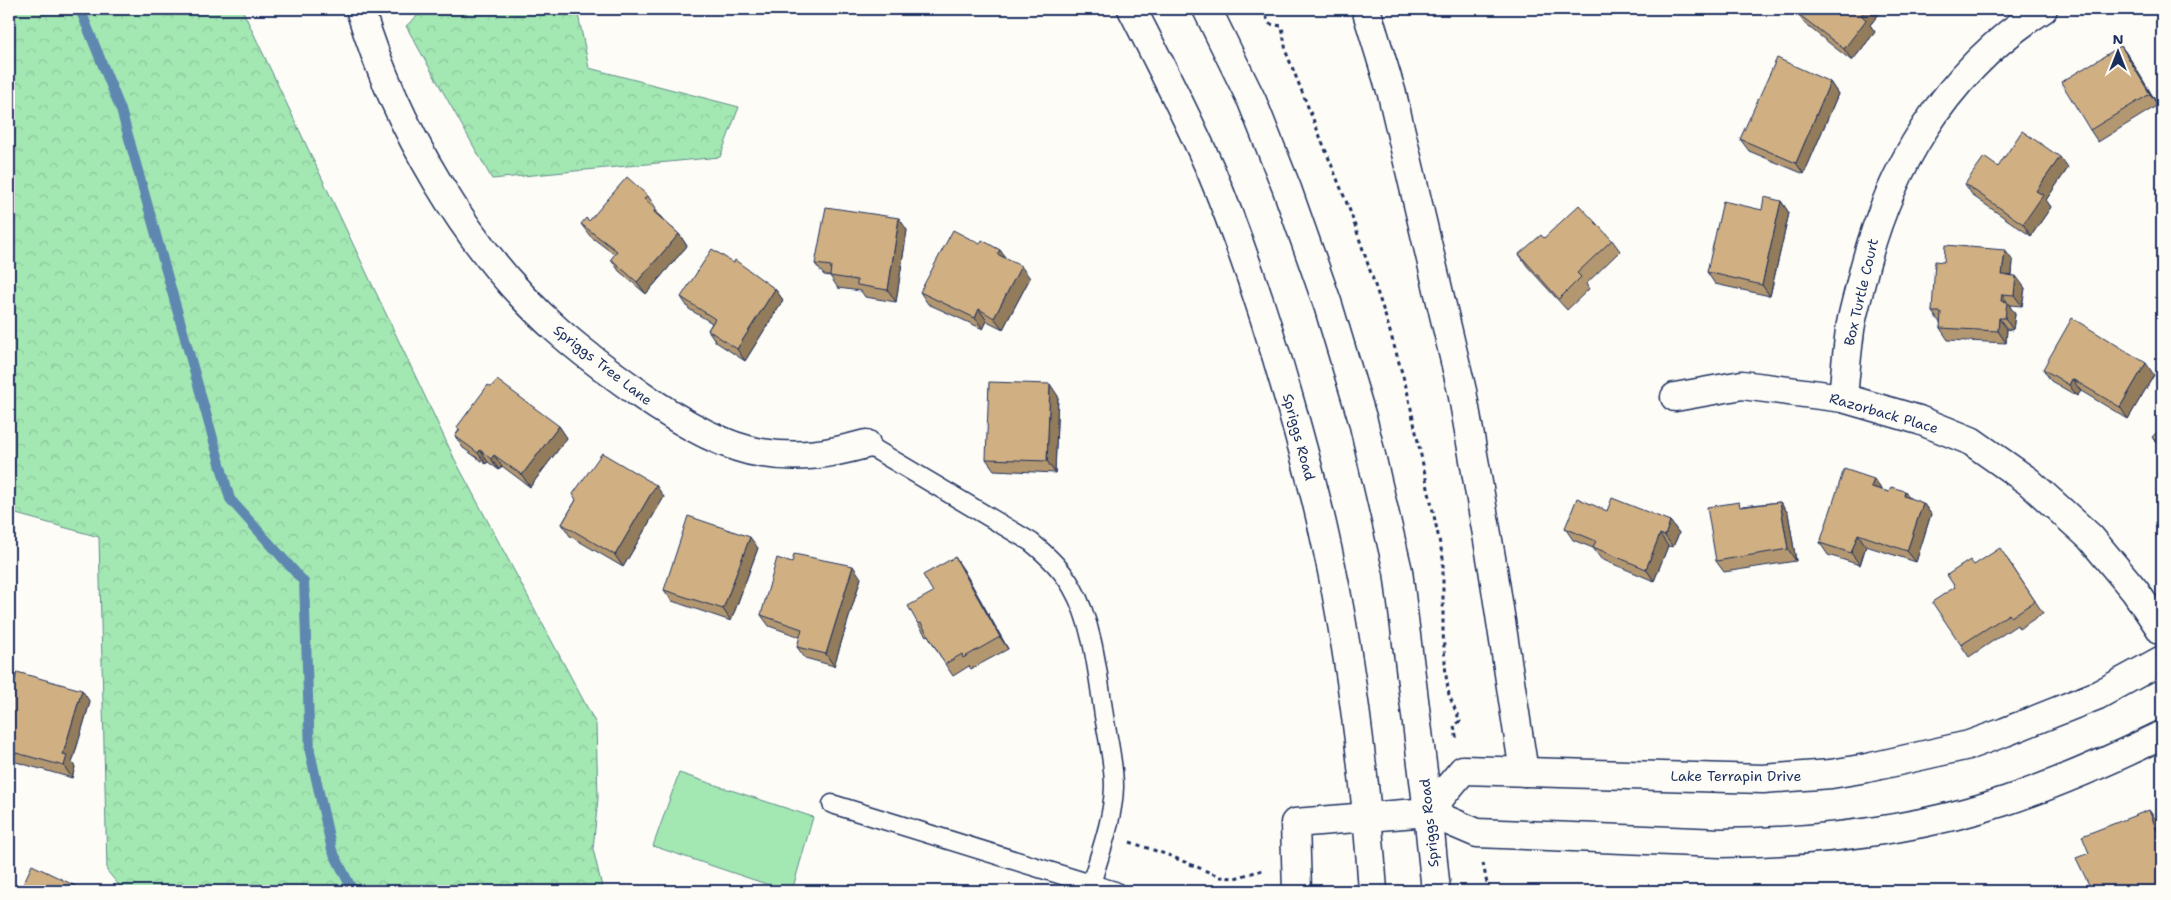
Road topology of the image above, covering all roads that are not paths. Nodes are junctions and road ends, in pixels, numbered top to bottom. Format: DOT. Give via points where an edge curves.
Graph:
graph roads {
  1 [pos="360,9"];
  2 [pos="1132,9"];
  3 [pos="1207,9"];
  4 [pos="1366,9"];
  5 [pos="2043,9"];
  6 [pos="1675,397"];
  7 [pos="1843,398"];
  8 [pos="866,444"];
  9 [pos="2162,631"];
  10 [pos="2162,660"];
  11 [pos="2162,735"];
  12 [pos="1524,772"];
  13 [pos="832,804"];
  14 [pos="1428,812"];
  15 [pos="1368,818"];
  16 [pos="1091,884"];
  17 [pos="1115,891"];
  18 [pos="1297,891"];
  19 [pos="1373,891"];
  20 [pos="1436,891"];
  1 -- 8 [label="street, Spriggs Tree Lane" via="373,52 398,111 429,168 504,275 556,329 658,407 714,439 760,453 798,456 831,454"];
  2 -- 15 [label="street, Spriggs Road" via="1211,172 1272,341 1325,537 1345,642"];
  3 -- 14 [label="street, Spriggs Road" via="1252,101 1287,189 1328,305 1363,421 1398,571"];
  4 -- 12 [label="street" via="1396,111 1462,391"];
  5 -- 7 [label="street, Box Turtle Court" via="2021,23 1969,69 1939,104 1913,145 1884,208 1866,261 1850,329"];
  6 -- 7 [label="street, Razorback Place" via="1742,384"];
  7 -- 9 [label="street, Razorback Place" via="1919,420 1971,441 2028,481 2090,537 2135,591"];
  8 -- 16 [label="lane" via="1031,542 1047,555 1072,588 1082,608 1095,656 1114,788"];
  10 -- 12 [label="street, Lake Terrapin Drive" via="2098,694 2005,732 1969,745 1867,768 1763,779"];
  11 -- 14 [label="street" via="2100,765 2004,802 1939,819 1835,836 1720,843 1477,833"];
  12 -- 14 [label="street, Lake Terrapin Drive" via="1464,770"];
  13 -- 16 [label="lane"];
  14 -- 15 [label="street"];
  14 -- 20 [label="street, Spriggs Road"];
  15 -- 18 [label="street" via="1295,823"];
  15 -- 19 [label="street, Spriggs Road"];
  16 -- 17 [label="lane"];
}
